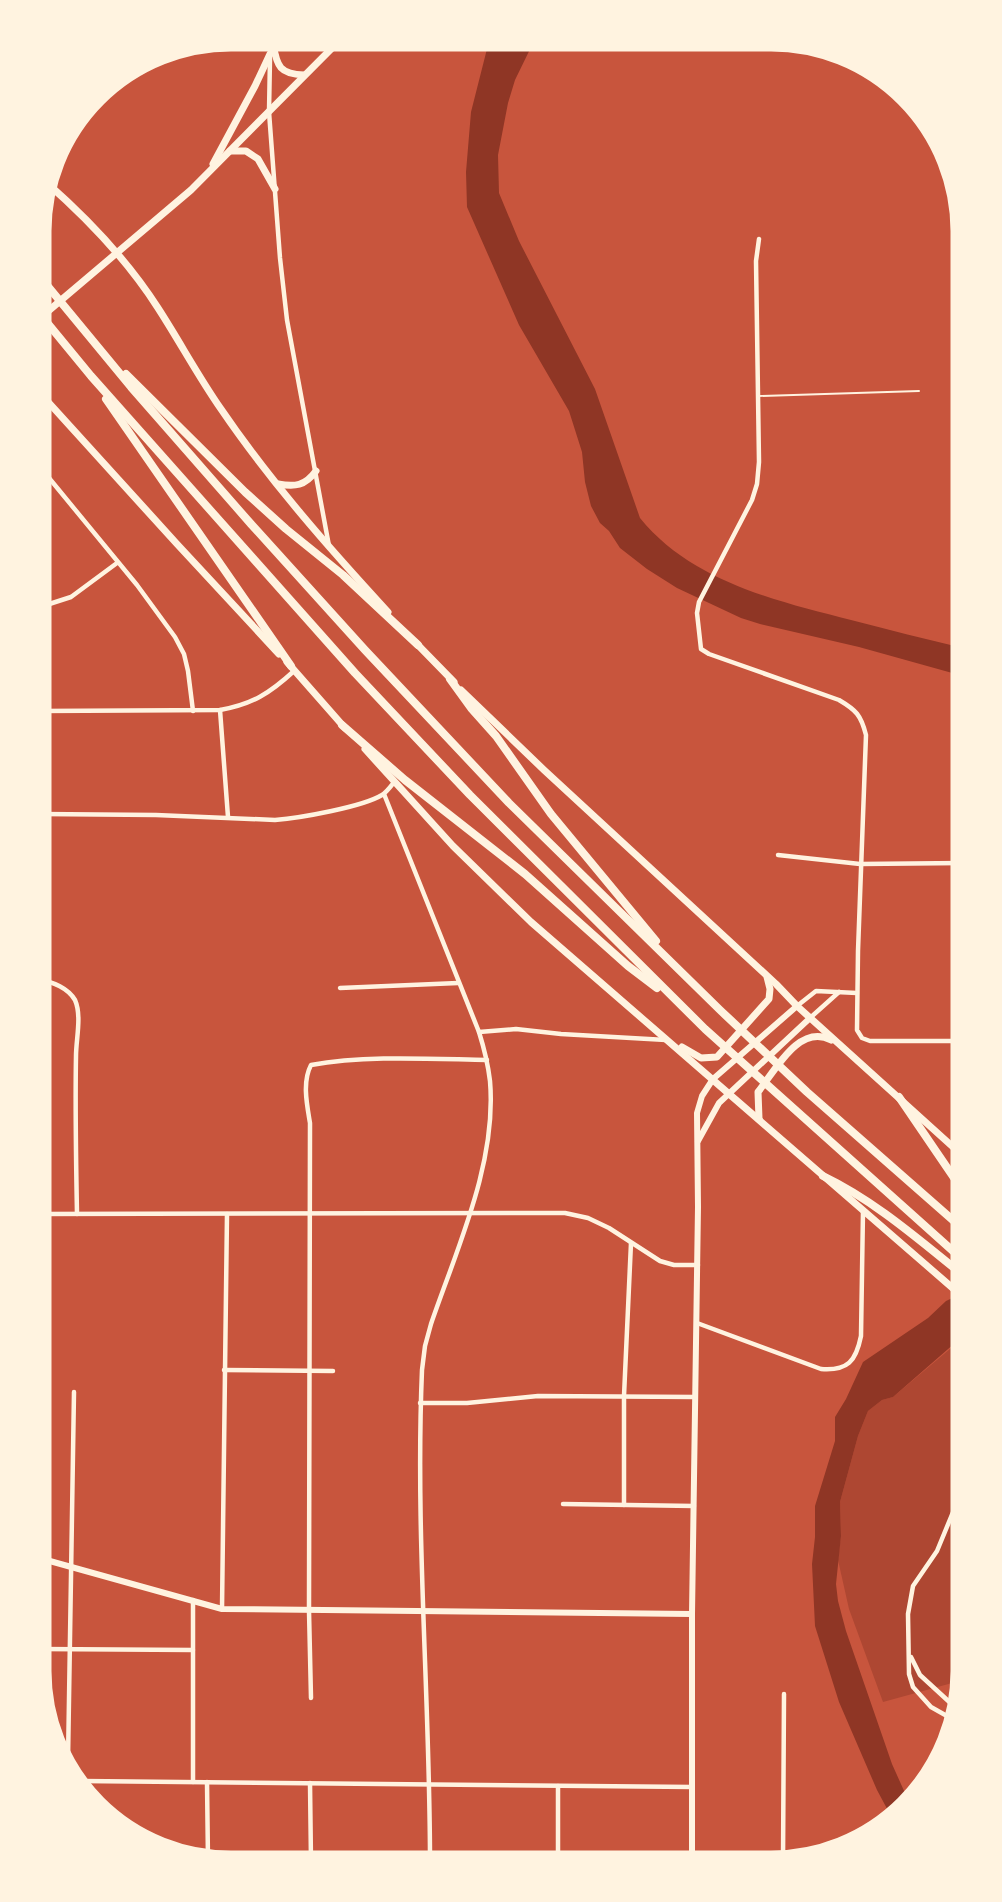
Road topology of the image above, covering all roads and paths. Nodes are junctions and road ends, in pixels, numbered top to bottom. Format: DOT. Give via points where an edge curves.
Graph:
graph roads {
  1 [pos="271,50"];
  2 [pos="275,50"];
  3 [pos="330,50"];
  4 [pos="270,54"];
  5 [pos="304,75"];
  6 [pos="269,112"];
  7 [pos="230,151"];
  8 [pos="209,171"];
  9 [pos="274,189"];
  10 [pos="55,190"];
  11 [pos="759,239"];
  12 [pos="117,254"];
  13 [pos="50,290"];
  14 [pos="50,308"];
  15 [pos="50,328"];
  16 [pos="91,339"];
  17 [pos="91,376"];
  18 [pos="919,391"];
  19 [pos="758,396"];
  20 [pos="50,404"];
  21 [pos="316,471"];
  22 [pos="50,479"];
  23 [pos="278,484"];
  24 [pos="330,548"];
  25 [pos="117,563"];
  26 [pos="50,604"];
  27 [pos="418,645"];
  28 [pos="292,668"];
  29 [pos="450,679"];
  30 [pos="220,710"];
  31 [pos="50,711"];
  32 [pos="193,711"];
  33 [pos="342,724"];
  34 [pos="395,781"];
  35 [pos="384,794"];
  36 [pos="50,814"];
  37 [pos="228,818"];
  38 [pos="778,855"];
  39 [pos="952,863"];
  40 [pos="861,864"];
  41 [pos="685,976"];
  42 [pos="767,976"];
  43 [pos="50,983"];
  44 [pos="458,983"];
  45 [pos="340,988"];
  46 [pos="839,992"];
  47 [pos="857,993"];
  48 [pos="677,1003"];
  49 [pos="796,1006"];
  50 [pos="810,1018"];
  51 [pos="479,1032"];
  52 [pos="669,1040"];
  53 [pos="952,1041"];
  54 [pos="853,1055"];
  55 [pos="487,1060"];
  56 [pos="713,1079"];
  57 [pos="730,1093"];
  58 [pos="899,1097"];
  59 [pos="759,1120"];
  60 [pos="698,1141"];
  61 [pos="952,1146"];
  62 [pos="952,1175"];
  63 [pos="823,1176"];
  64 [pos="863,1211"];
  65 [pos="469,1213"];
  66 [pos="50,1214"];
  67 [pos="227,1214"];
  68 [pos="310,1214"];
  69 [pos="77,1215"];
  70 [pos="952,1219"];
  71 [pos="631,1243"];
  72 [pos="952,1251"];
  73 [pos="698,1265"];
  74 [pos="952,1266"];
  75 [pos="952,1288"];
  76 [pos="697,1323"];
  77 [pos="224,1370"];
  78 [pos="309,1371"];
  79 [pos="333,1371"];
  80 [pos="74,1392"];
  81 [pos="624,1396"];
  82 [pos="695,1397"];
  83 [pos="420,1403"];
  84 [pos="563,1504"];
  85 [pos="624,1505"];
  86 [pos="694,1506"];
  87 [pos="952,1515"];
  88 [pos="50,1561"];
  89 [pos="71,1567"];
  90 [pos="193,1600"];
  91 [pos="222,1609"];
  92 [pos="309,1611"];
  93 [pos="424,1611"];
  94 [pos="692,1614"];
  95 [pos="50,1649"];
  96 [pos="70,1649"];
  97 [pos="193,1650"];
  98 [pos="909,1652"];
  99 [pos="784,1695"];
  100 [pos="311,1698"];
  101 [pos="950,1702"];
  102 [pos="947,1716"];
  103 [pos="68,1752"];
  104 [pos="86,1781"];
  105 [pos="193,1782"];
  106 [pos="207,1782"];
  107 [pos="310,1783"];
  108 [pos="430,1784"];
  109 [pos="558,1785"];
  110 [pos="692,1787"];
  111 [pos="208,1851"];
  112 [pos="310,1852"];
  113 [pos="430,1852"];
  114 [pos="558,1852"];
  115 [pos="692,1852"];
  116 [pos="783,1852"];
  1 -- 4 [label="street"];
  2 -- 5 [label="main road" via="280,67 293,75"];
  3 -- 5 [label="main road"];
  4 -- 6 [label="street"];
  4 -- 8 [label="main road"];
  5 -- 6 [label="main road"];
  6 -- 7 [label="main road"];
  6 -- 9 [label="street"];
  7 -- 8 [label="main road"];
  7 -- 9 [label="main road" via="246,151 258,159"];
  8 -- 12 [label="main road"];
  9 -- 21 [label="street" via="288,320"];
  10 -- 12 [label="main road" via="86,217"];
  11 -- 19 [label="street"];
  12 -- 14 [label="main road"];
  12 -- 23 [label="main road" via="158,307 222,410"];
  13 -- 16 [label="highway"];
  15 -- 17 [label="highway"];
  16 -- 27 [label="highway" via="245,492"];
  16 -- 41 [label="highway" via="365,650 509,803"];
  17 -- 28 [label="highway"];
  17 -- 48 [label="highway" via="355,673"];
  18 -- 19 [label="lane"];
  19 -- 40 [label="street" via="757,484 699,602 701,650 839,700 853,708 862,720 866,735"];
  20 -- 28 [label="main road"];
  21 -- 23 [label="main road" via="302,485"];
  21 -- 24 [label="street"];
  22 -- 25 [label="street"];
  23 -- 24 [label="main road"];
  24 -- 27 [label="main road"];
  25 -- 26 [label="street" via="71,597"];
  25 -- 32 [label="street" via="160,615 184,654"];
  27 -- 29 [label="main road"];
  28 -- 30 [label="street" via="274,690"];
  28 -- 33 [label="main road"];
  29 -- 41 [label="highway" via="558,822"];
  29 -- 42 [label="main road"];
  30 -- 32 [label="street"];
  30 -- 37 [label="street"];
  31 -- 32 [label="street"];
  33 -- 34 [label="main road"];
  33 -- 48 [label="highway"];
  34 -- 35 [label="street"];
  34 -- 52 [label="main road" via="506,899"];
  35 -- 37 [label="street" via="291,819"];
  35 -- 44 [label="street"];
  36 -- 37 [label="street"];
  38 -- 40 [label="street"];
  39 -- 40 [label="street"];
  40 -- 47 [label="street"];
  41 -- 70 [label="highway" via="807,1092"];
  42 -- 49 [label="main road"];
  42 -- 52 [label="main road" via="769,999 717,1057 701,1058"];
  43 -- 69 [label="street" via="68,992 78,1015"];
  44 -- 45 [label="street"];
  44 -- 51 [label="street"];
  46 -- 47 [label="street"];
  46 -- 49 [label="street" via="816,991"];
  46 -- 50 [label="street"];
  47 -- 53 [label="street" via="857,1030 862,1038"];
  48 -- 72 [label="highway"];
  49 -- 50 [label="main road"];
  49 -- 56 [label="street"];
  50 -- 54 [label="main road"];
  50 -- 57 [label="street"];
  51 -- 52 [label="street" via="516,1029"];
  51 -- 55 [label="street"];
  52 -- 56 [label="main road"];
  54 -- 58 [label="main road"];
  54 -- 59 [label="main road" via="818,1035 797,1043 758,1092"];
  55 -- 65 [label="street" via="489,1132"];
  55 -- 68 [label="street" via="410,1059 311,1065 306,1098 310,1123"];
  56 -- 57 [label="main road"];
  56 -- 60 [label="street" via="697,1113"];
  57 -- 59 [label="main road"];
  57 -- 60 [label="street"];
  58 -- 61 [label="main road"];
  58 -- 62 [label="highway"];
  59 -- 63 [label="main road"];
  60 -- 73 [label="street"];
  63 -- 64 [label="main road"];
  63 -- 74 [label="highway" via="888,1216"];
  64 -- 75 [label="main road"];
  64 -- 76 [label="street" via="861,1336 856,1354 845,1366 821,1369"];
  65 -- 68 [label="street"];
  65 -- 71 [label="street" via="565,1213 588,1218"];
  65 -- 83 [label="street" via="425,1346"];
  66 -- 69 [label="street"];
  67 -- 68 [label="street"];
  67 -- 69 [label="street"];
  67 -- 77 [label="street"];
  68 -- 78 [label="street"];
  71 -- 73 [label="street" via="660,1261"];
  71 -- 81 [label="street"];
  73 -- 76 [label="street"];
  76 -- 82 [label="street"];
  77 -- 78 [label="street"];
  77 -- 91 [label="street"];
  78 -- 79 [label="street"];
  78 -- 92 [label="street"];
  80 -- 89 [label="street"];
  81 -- 82 [label="street"];
  81 -- 83 [label="street"];
  81 -- 85 [label="street"];
  82 -- 86 [label="street"];
  83 -- 93 [label="street"];
  84 -- 85 [label="street"];
  85 -- 86 [label="street"];
  86 -- 94 [label="street"];
  87 -- 98 [label="street" via="937,1551 913,1586 908,1614"];
  88 -- 89 [label="street"];
  89 -- 90 [label="street"];
  89 -- 96 [label="street"];
  90 -- 91 [label="street"];
  90 -- 97 [label="street"];
  91 -- 92 [label="street"];
  92 -- 93 [label="street"];
  92 -- 100 [label="street"];
  93 -- 94 [label="street"];
  93 -- 108 [label="street"];
  94 -- 110 [label="street"];
  95 -- 96 [label="street"];
  96 -- 97 [label="street"];
  96 -- 103 [label="street"];
  97 -- 105 [label="street"];
  98 -- 101 [label="street" via="920,1675"];
  98 -- 102 [label="street" via="909,1674 914,1687 931,1707"];
  99 -- 116 [label="street"];
  104 -- 105 [label="street"];
  105 -- 106 [label="street"];
  106 -- 107 [label="street"];
  106 -- 111 [label="street"];
  107 -- 108 [label="street"];
  107 -- 112 [label="street"];
  108 -- 109 [label="street"];
  108 -- 113 [label="street"];
  109 -- 110 [label="street"];
  109 -- 114 [label="street"];
  110 -- 115 [label="street"];
}
